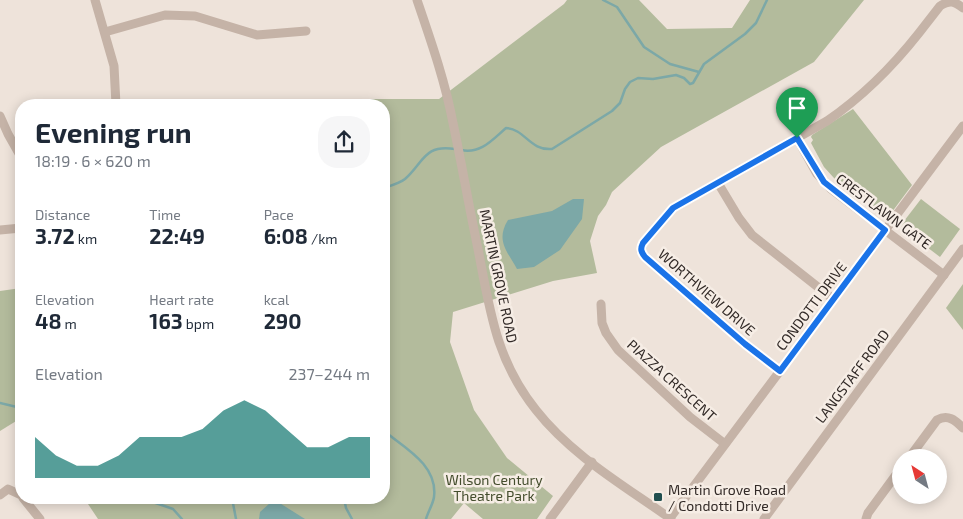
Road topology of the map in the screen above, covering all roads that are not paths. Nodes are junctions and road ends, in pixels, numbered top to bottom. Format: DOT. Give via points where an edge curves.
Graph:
graph roads {
  1 [pos="95,0"];
  2 [pos="417,0"];
  3 [pos="963,8"];
  4 [pos="306,31"];
  5 [pos="104,32"];
  6 [pos="116,99"];
  7 [pos="0,116"];
  8 [pos="963,126"];
  9 [pos="797,138"];
  10 [pos="15,146"];
  11 [pos="718,183"];
  12 [pos="15,229"];
  13 [pos="0,230"];
  14 [pos="885,230"];
  15 [pos="963,250"];
  16 [pos="944,275"];
  17 [pos="833,299"];
  18 [pos="601,304"];
  19 [pos="780,371"];
  20 [pos="963,428"];
  21 [pos="724,444"];
  22 [pos="916,449"];
  23 [pos="592,462"];
  24 [pos="892,480"];
  25 [pos="15,492"];
  26 [pos="0,495"];
  27 [pos="28,504"];
  28 [pos="555,517"];
  29 [pos="40,519"];
  30 [pos="670,519"];
  31 [pos="764,519"];
  32 [pos="866,519"];
  1 -- 5 [label="street"];
  2 -- 23 [label="street, MARTIN GROVE ROAD" via="453,120 494,331 510,371 528,400 550,427"];
  3 -- 9 [label="street, WORTHVIEW DRIVE" via="954,2 940,6 870,86 842,111"];
  4 -- 5 [label="street" via="256,35 195,16 165,15"];
  5 -- 6 [label="street" via="114,66"];
  7 -- 10 [label="street"];
  8 -- 14 [label="street"];
  9 -- 11 [label="street, WORTHVIEW DRIVE"];
  9 -- 14 [label="street, CRESTLAWN GATE" via="824,182"];
  11 -- 17 [label="street" via="752,235"];
  11 -- 19 [label="street, WORTHVIEW DRIVE" via="673,208 643,243 641,252"];
  12 -- 13 [label="street"];
  14 -- 16 [label="street, CRESTLAWN GATE"];
  14 -- 17 [label="street, CONDOTTI DRIVE"];
  15 -- 16 [label="street, LANGSTAFF ROAD"];
  16 -- 31 [label="street, LANGSTAFF ROAD"];
  17 -- 19 [label="street, CONDOTTI DRIVE"];
  18 -- 21 [label="street, PIAZZA CRESCENT" via="602,323 618,350"];
  19 -- 21 [label="street, CONDOTTI DRIVE"];
  20 -- 22 [label="street" via="951,418 942,417"];
  21 -- 30 [label="street, CONDOTTI DRIVE"];
  23 -- 28 [label="street"];
  23 -- 30 [label="street, MARTIN GROVE ROAD"];
  24 -- 32 [label="street"];
  25 -- 26 [label="street" via="8,489"];
  27 -- 29 [label="street"];
}
